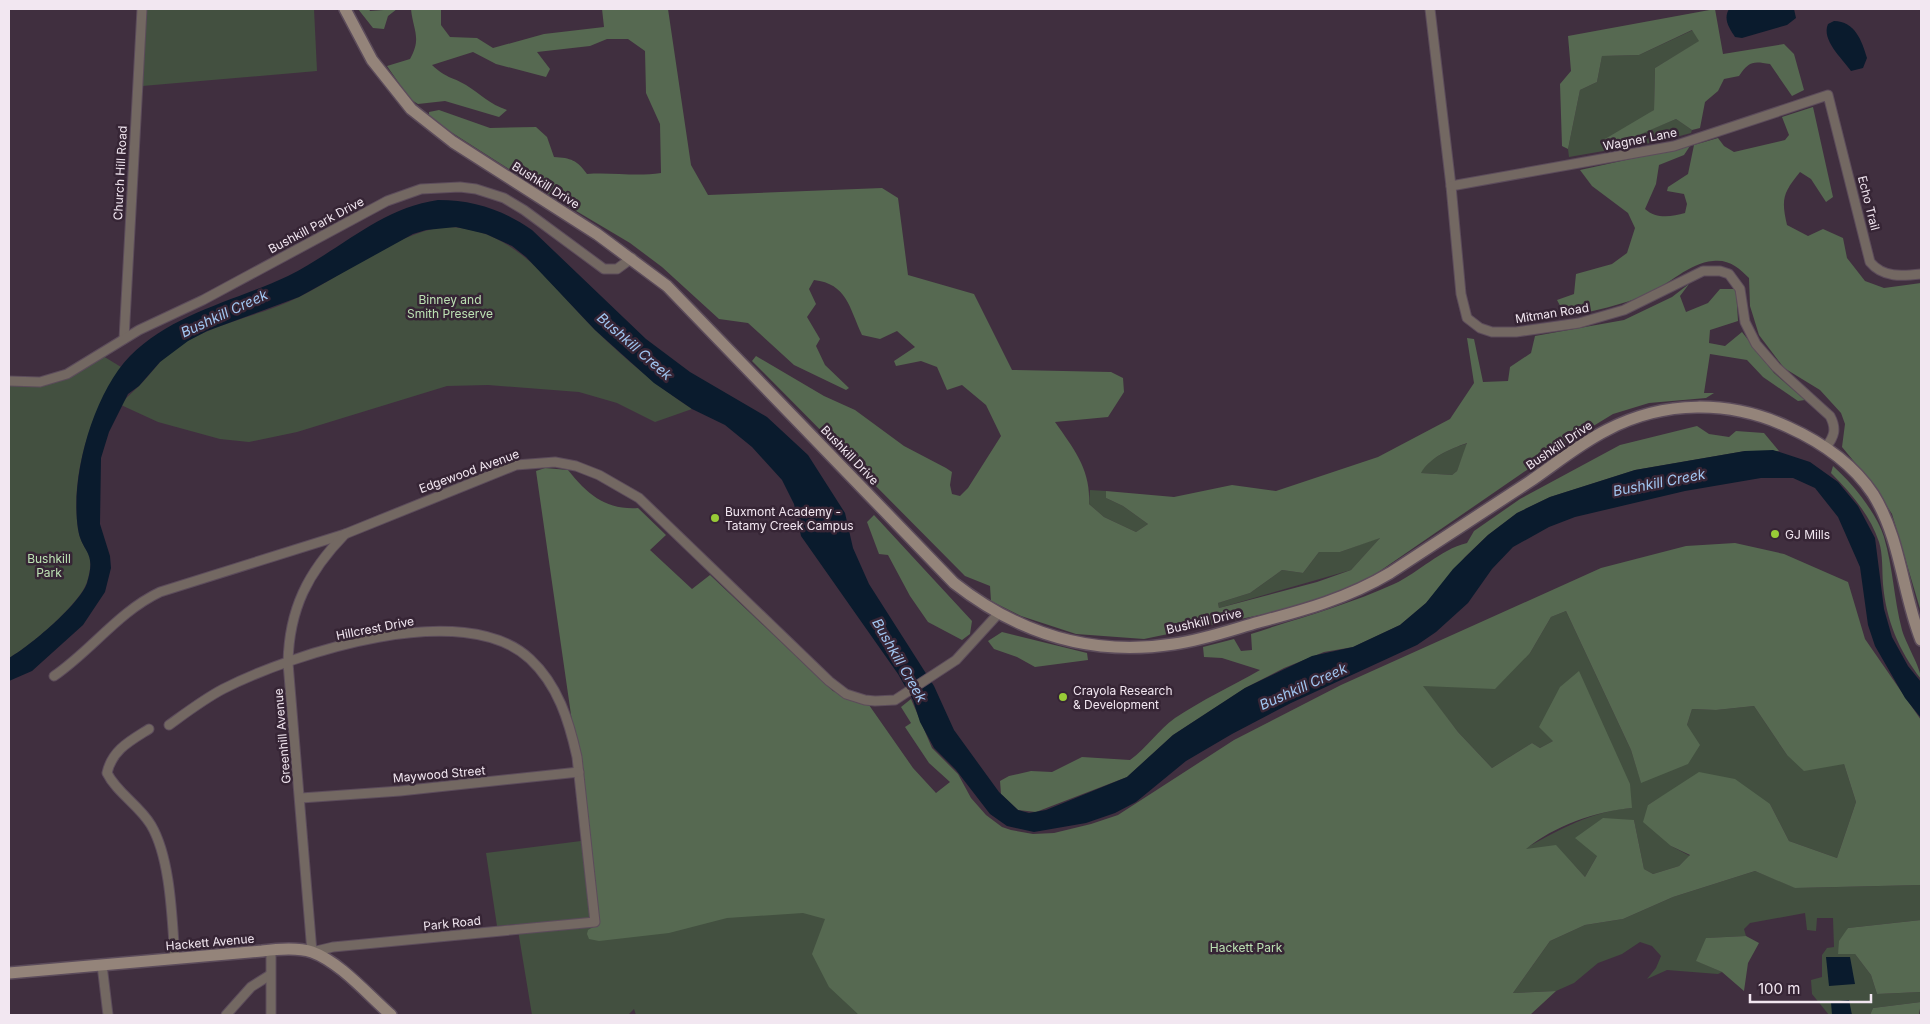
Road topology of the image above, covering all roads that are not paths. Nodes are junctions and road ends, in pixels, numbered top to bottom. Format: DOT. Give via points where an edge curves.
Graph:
graph roads {
  1 [pos="142,9"];
  2 [pos="345,9"];
  3 [pos="1430,9"];
  4 [pos="1828,95"];
  5 [pos="1451,186"];
  6 [pos="632,258"];
  7 [pos="1921,274"];
  8 [pos="124,339"];
  9 [pos="9,381"];
  10 [pos="1826,447"];
  11 [pos="345,534"];
  12 [pos="998,614"];
  13 [pos="1921,640"];
  14 [pos="288,663"];
  15 [pos="54,676"];
  16 [pos="170,725"];
  17 [pos="149,729"];
  18 [pos="579,772"];
  19 [pos="301,798"];
  20 [pos="595,922"];
  21 [pos="271,950"];
  22 [pos="312,952"];
  23 [pos="175,959"];
  24 [pos="102,965"];
  25 [pos="9,974"];
  26 [pos="270,975"];
  27 [pos="108,1015"];
  28 [pos="226,1015"];
  29 [pos="270,1015"];
  30 [pos="391,1015"];
  1 -- 8 [label="street, Church Hill Road"];
  2 -- 6 [label="main road, Bushkill Drive" via="372,60 411,109 453,142"];
  3 -- 5 [label="street, Mitman Road"];
  4 -- 5 [label="street, Wagner Lane" via="1674,146"];
  4 -- 7 [label="street, Echo Trail" via="1870,262 1888,275"];
  5 -- 10 [label="street, Mitman Road" via="1463,304 1472,323 1492,332 1580,323 1624,310 1703,271 1729,274 1740,289 1745,322 1756,344 1776,367 1823,408 1834,423 1834,435"];
  6 -- 8 [label="street, Bushkill Park Drive" via="617,269 604,269 504,198 460,187 420,189 387,201"];
  6 -- 12 [label="main road, Bushkill Drive" via="690,309 943,572"];
  8 -- 9 [label="street, Bushkill Park Drive" via="58,378"];
  10 -- 12 [label="main road, Bushkill Drive" via="1777,422 1743,410 1702,406 1667,409 1606,430 1390,573 1363,589 1328,603 1188,641 1132,648 1060,639"];
  10 -- 13 [label="main road, Bushkill Drive" via="1862,480 1881,510 1898,554"];
  11 -- 12 [label="street, Edgewood Avenue" via="516,464 538,462 576,466 639,498 837,688 865,700 895,700 964,654"];
  11 -- 14 [label="street, Greenhill Avenue" via="320,561 302,592 292,622"];
  11 -- 15 [label="street, Edgewood Avenue" via="160,592 140,602"];
  14 -- 16 [label="street, Hillcrest Drive" via="222,689"];
  14 -- 18 [label="street, Hillcrest Drive" via="384,636 414,632 473,632 500,640 530,658 560,698 572,734"];
  14 -- 19 [label="street, Greenhill Avenue"];
  17 -- 23 [label="street" via="114,754 107,773 111,782 141,811 158,839 171,900"];
  18 -- 19 [label="street, Maywood Street"];
  18 -- 20 [label="street, Hillcrest Drive"];
  19 -- 22 [label="street, Greenhill Avenue"];
  20 -- 22 [label="street, Park Road" via="333,947"];
  21 -- 22 [label="main road, Hackett Avenue"];
  21 -- 23 [label="main road, Hackett Avenue"];
  21 -- 26 [label="street"];
  22 -- 30 [label="main road, Hackett Avenue" via="334,964"];
  23 -- 24 [label="main road, Hackett Avenue"];
  24 -- 25 [label="main road, Hackett Avenue"];
  24 -- 27 [label="street"];
  26 -- 28 [label="street" via="251,987"];
  26 -- 29 [label="street"];
}
